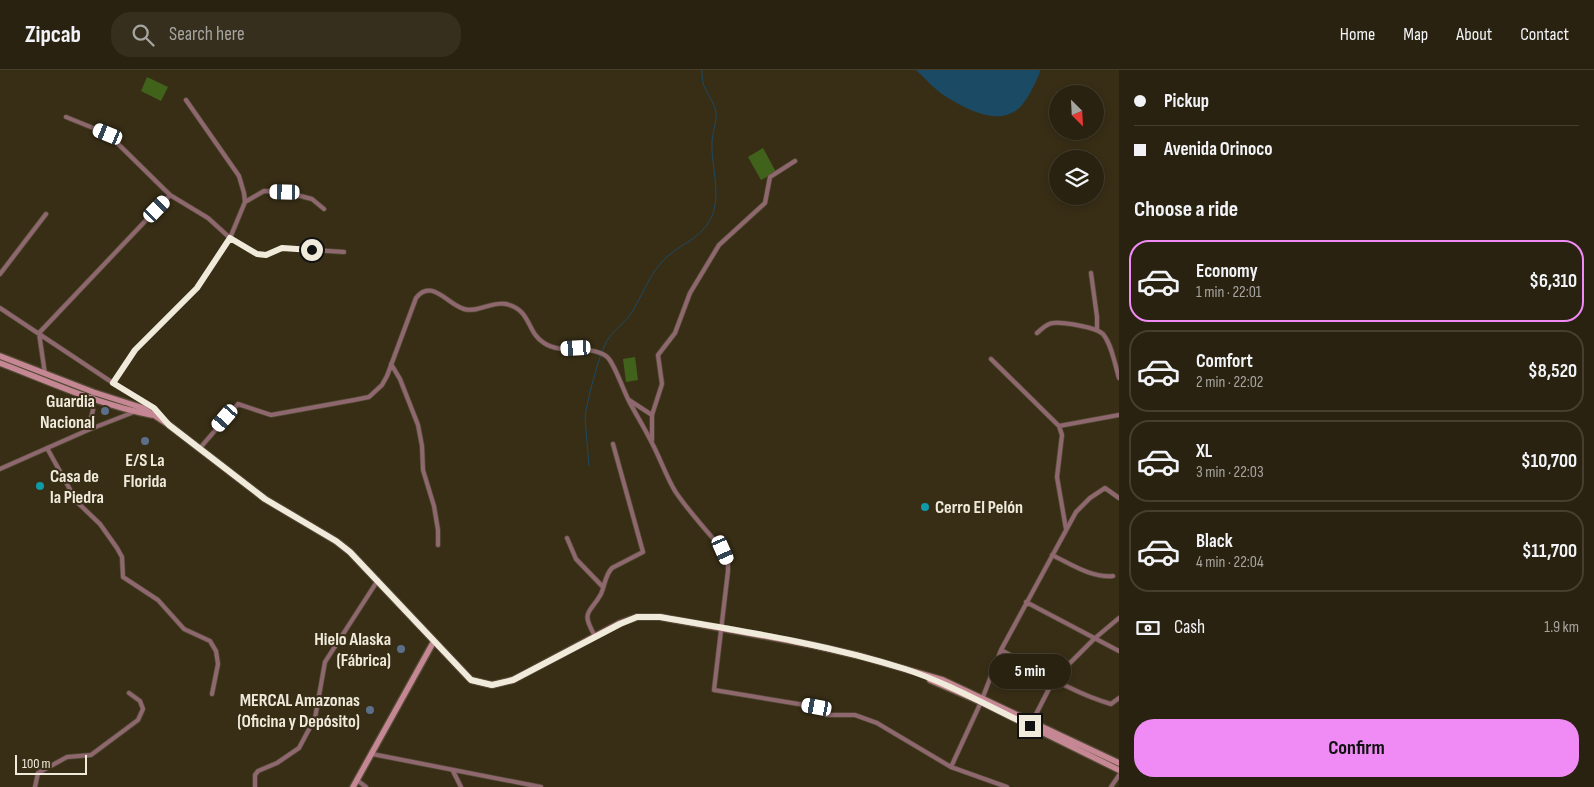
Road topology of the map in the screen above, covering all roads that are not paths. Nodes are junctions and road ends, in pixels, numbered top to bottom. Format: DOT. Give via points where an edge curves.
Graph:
graph roads {
  1 [pos="186,100"];
  2 [pos="66,118"];
  3 [pos="795,162"];
  4 [pos="170,195"];
  5 [pos="245,202"];
  6 [pos="324,209"];
  7 [pos="46,214"];
  8 [pos="230,238"];
  9 [pos="344,252"];
  10 [pos="1091,273"];
  11 [pos="0,274"];
  12 [pos="0,308"];
  13 [pos="1097,330"];
  14 [pos="39,333"];
  15 [pos="1037,333"];
  16 [pos="0,356"];
  17 [pos="991,359"];
  18 [pos="0,363"];
  19 [pos="391,364"];
  20 [pos="46,374"];
  21 [pos="1119,378"];
  22 [pos="113,383"];
  23 [pos="93,392"];
  24 [pos="93,399"];
  25 [pos="627,399"];
  26 [pos="143,408"];
  27 [pos="134,412"];
  28 [pos="154,415"];
  29 [pos="652,415"];
  30 [pos="1119,415"];
  31 [pos="169,425"];
  32 [pos="1059,426"];
  33 [pos="88,430"];
  34 [pos="652,443"];
  35 [pos="613,444"];
  36 [pos="47,448"];
  37 [pos="200,448"];
  38 [pos="0,469"];
  39 [pos="1119,498"];
  40 [pos="1066,529"];
  41 [pos="567,538"];
  42 [pos="438,545"];
  43 [pos="1052,554"];
  44 [pos="1113,576"];
  45 [pos="378,580"];
  46 [pos="603,587"];
  47 [pos="1026,602"];
  48 [pos="1119,618"];
  49 [pos="722,628"];
  50 [pos="595,636"];
  51 [pos="1094,639"];
  52 [pos="434,641"];
  53 [pos="1001,650"];
  54 [pos="1119,651"];
  55 [pos="1054,679"];
  56 [pos="129,693"];
  57 [pos="212,694"];
  58 [pos="1119,698"];
  59 [pos="981,700"];
  60 [pos="1031,724"];
  61 [pos="372,754"];
  62 [pos="1119,763"];
  63 [pos="951,767"];
  64 [pos="453,770"];
  65 [pos="1119,770"];
  66 [pos="1119,775"];
  67 [pos="357,780"];
  68 [pos="35,787"];
  69 [pos="255,787"];
  70 [pos="353,787"];
  71 [pos="366,787"];
  72 [pos="461,787"];
  73 [pos="541,787"];
  74 [pos="1007,787"];
  75 [pos="1111,787"];
  1 -- 5 [label="street" via="239,176"];
  2 -- 4 [label="street" via="108,134"];
  3 -- 29 [label="street" via="770,177 764,203 719,245 690,293 675,333 658,355 662,384"];
  4 -- 8 [label="street" via="208,218"];
  4 -- 14 [label="street"];
  5 -- 6 [label="street" via="264,191 285,192 312,199"];
  5 -- 8 [label="street"];
  7 -- 11 [label="street"];
  8 -- 9 [label="street" via="257,254 266,255 282,248"];
  8 -- 22 [label="street" via="197,288 135,350"];
  10 -- 13 [label="street"];
  12 -- 14 [label="street"];
  13 -- 15 [label="street" via="1052,322"];
  13 -- 21 [label="street" via="1107,340"];
  14 -- 20 [label="street"];
  14 -- 22 [label="street"];
  16 -- 20 [label="main road"];
  17 -- 32 [label="street"];
  18 -- 24 [label="main road"];
  19 -- 25 [label="street" via="416,298 426,290 464,309 504,304 521,311 538,339 545,344 605,355 611,360"];
  19 -- 37 [label="street" via="382,385 369,397 272,415 238,404"];
  19 -- 42 [label="street" via="418,425"];
  20 -- 23 [label="main road"];
  22 -- 31 [label="street" via="154,408"];
  23 -- 24 [label="street"];
  23 -- 26 [label="main road"];
  24 -- 27 [label="main road"];
  24 -- 33 [label="street"];
  25 -- 29 [label="street"];
  25 -- 34 [label="street"];
  26 -- 27 [label="street"];
  26 -- 28 [label="main road"];
  27 -- 28 [label="main road"];
  27 -- 33 [label="street"];
  28 -- 31 [label="main road"];
  29 -- 34 [label="street"];
  30 -- 32 [label="street"];
  31 -- 37 [label="main road"];
  32 -- 40 [label="street" via="1062,435 1056,477"];
  33 -- 36 [label="street"];
  34 -- 49 [label="street" via="675,490 723,550 728,562"];
  35 -- 46 [label="street" via="643,552 612,568"];
  36 -- 38 [label="street"];
  36 -- 57 [label="street" via="77,502 100,524 122,557 123,577 158,600 184,629 210,641 218,664"];
  37 -- 45 [label="main road" via="265,499 336,541"];
  39 -- 40 [label="street" via="1104,488 1099,490 1076,512"];
  40 -- 43 [label="street"];
  41 -- 46 [label="street" via="576,559"];
  43 -- 44 [label="street" via="1094,575"];
  43 -- 47 [label="street"];
  45 -- 52 [label="main road"];
  45 -- 69 [label="street" via="326,662 315,718 299,748 258,771 254,775"];
  46 -- 50 [label="street" via="588,611 589,626"];
  47 -- 51 [label="street"];
  47 -- 53 [label="street"];
  48 -- 51 [label="street"];
  49 -- 50 [label="main road" via="647,616 637,617"];
  49 -- 59 [label="main road" via="812,645 944,680"];
  49 -- 63 [label="street" via="714,690 817,707 826,715 855,715 877,723"];
  50 -- 52 [label="main road" via="513,680 492,685 471,680"];
  51 -- 54 [label="street"];
  51 -- 55 [label="street"];
  52 -- 61 [label="main road"];
  53 -- 55 [label="street"];
  53 -- 59 [label="street"];
  55 -- 58 [label="street" via="1100,701 1111,704"];
  55 -- 60 [label="street"];
  56 -- 68 [label="street" via="140,701 143,709 138,720 90,755 67,757 38,773"];
  59 -- 60 [label="main road"];
  59 -- 63 [label="street"];
  60 -- 62 [label="main road"];
  60 -- 65 [label="main road"];
  61 -- 64 [label="street"];
  61 -- 67 [label="main road"];
  63 -- 74 [label="street"];
  64 -- 72 [label="street"];
  64 -- 73 [label="street"];
  66 -- 75 [label="street"];
  67 -- 70 [label="main road"];
  67 -- 71 [label="street"];
}
